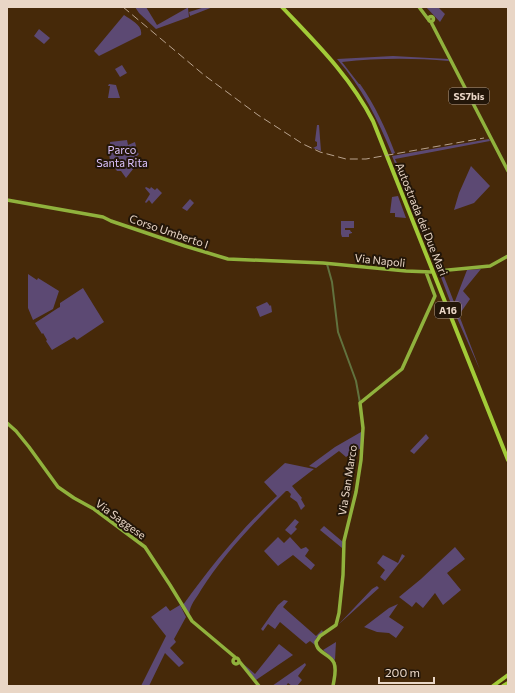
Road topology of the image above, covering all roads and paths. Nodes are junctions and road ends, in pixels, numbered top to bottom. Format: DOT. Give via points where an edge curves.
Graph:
graph roads {
  1 [pos="282,7"];
  2 [pos="286,7"];
  3 [pos="420,7"];
  4 [pos="330,55"];
  5 [pos="390,159"];
  6 [pos="508,171"];
  7 [pos="7,200"];
  8 [pos="508,256"];
  9 [pos="327,263"];
  10 [pos="438,271"];
  11 [pos="360,404"];
  12 [pos="7,422"];
  13 [pos="508,454"];
  14 [pos="508,460"];
  15 [pos="508,677"];
  16 [pos="507,685"];
  17 [pos="259,686"];
  18 [pos="333,686"];
  19 [pos="495,686"];
  20 [pos="503,686"];
  1 -- 4 [label="highway, Autostrada dei Due Mari / A16"];
  2 -- 4 [label="highway, Autostrada dei Due Mari / A16"];
  3 -- 6 [label="main road, SS7bis" via="430,19"];
  4 -- 5 [label="highway, Autostrada dei Due Mari / A16" via="355,85 368,106"];
  5 -- 13 [label="highway, Autostrada dei Due Mari / A16"];
  5 -- 14 [label="highway, Autostrada dei Due Mari / A16"];
  7 -- 9 [label="main road, Corso Umberto I" via="103,217 221,258"];
  8 -- 10 [label="main road" via="490,266"];
  9 -- 11 [label="street, Via San Marco" via="338,332 356,381"];
  9 -- 11 [label="main road, Via Napoli" via="429,272 435,296 402,369"];
  11 -- 18 [label="main road, Via San Marco" via="362,450 356,492 344,541 344,575 339,613 336,625 316,642 318,648 335,664"];
  12 -- 17 [label="main road, Via Saggese" via="28,445 58,487 94,509 145,547 192,621 242,665"];
  15 -- 19 [label="highway"];
  16 -- 20 [label="highway"];
}
